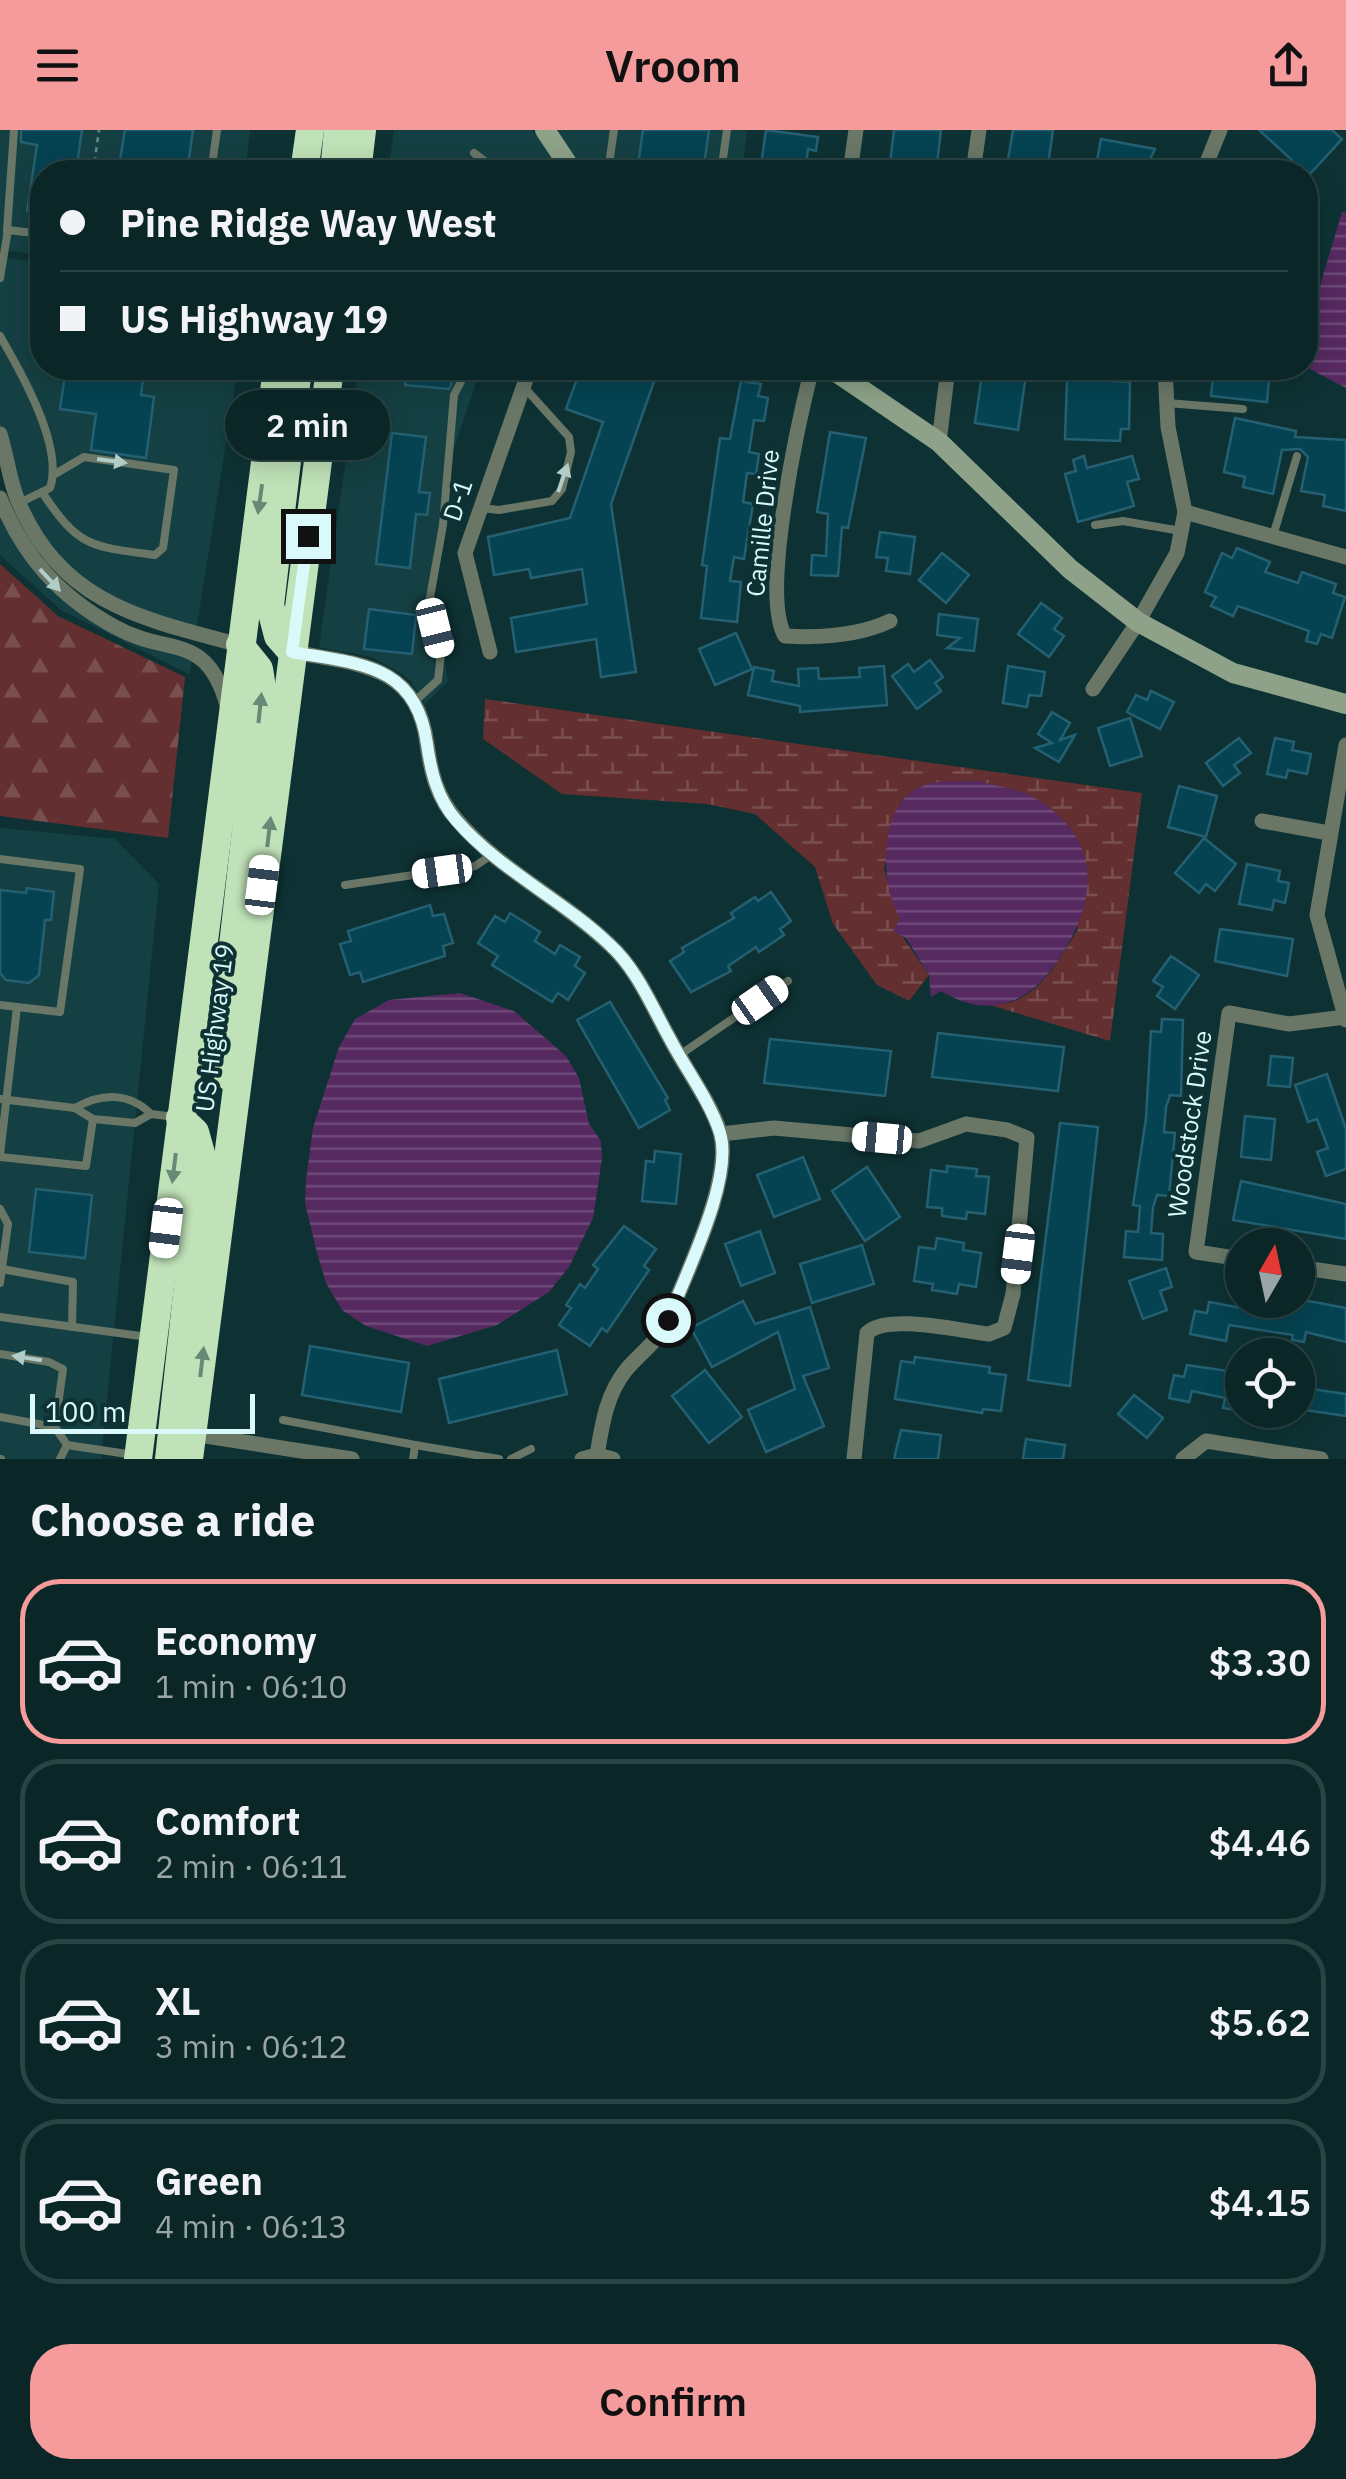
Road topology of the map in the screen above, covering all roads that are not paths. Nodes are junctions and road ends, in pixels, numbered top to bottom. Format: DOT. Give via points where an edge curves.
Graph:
graph roads {
  1 [pos="14,130"];
  2 [pos="216,130"];
  3 [pos="310,130"];
  4 [pos="338,130"];
  5 [pos="362,130"];
  6 [pos="614,130"];
  7 [pos="727,130"];
  8 [pos="856,130"];
  9 [pos="979,130"];
  10 [pos="1220,130"];
  11 [pos="550,132"];
  12 [pos="474,153"];
  13 [pos="610,157"];
  14 [pos="212,160"];
  15 [pos="306,160"];
  16 [pos="335,160"];
  17 [pos="358,160"];
  18 [pos="483,160"];
  19 [pos="567,160"];
  20 [pos="723,160"];
  21 [pos="852,160"];
  22 [pos="975,160"];
  23 [pos="1208,160"];
  24 [pos="8,231"];
  25 [pos="30,233"];
  26 [pos="0,278"];
  27 [pos="0,336"];
  28 [pos="275,380"];
  29 [pos="297,380"];
  30 [pos="312,380"];
  31 [pos="328,380"];
  32 [pos="462,380"];
  33 [pos="525,380"];
  34 [pos="809,380"];
  35 [pos="848,380"];
  36 [pos="946,380"];
  37 [pos="1165,380"];
  38 [pos="523,386"];
  39 [pos="1166,403"];
  40 [pos="1243,408"];
  41 [pos="0,434"];
  42 [pos="938,442"];
  43 [pos="1296,456"];
  44 [pos="318,458"];
  45 [pos="55,474"];
  46 [pos="42,492"];
  47 [pos="0,498"];
  48 [pos="19,504"];
  49 [pos="481,508"];
  50 [pos="1185,512"];
  51 [pos="1095,525"];
  52 [pos="1181,531"];
  53 [pos="1272,536"];
  54 [pos="1346,557"];
  55 [pos="890,621"];
  56 [pos="1138,622"];
  57 [pos="240,646"];
  58 [pos="292,652"];
  59 [pos="490,652"];
  60 [pos="1092,689"];
  61 [pos="414,702"];
  62 [pos="1346,704"];
  63 [pos="229,732"];
  64 [pos="1346,745"];
  65 [pos="1262,822"];
  66 [pos="1329,833"];
  67 [pos="493,854"];
  68 [pos="0,858"];
  69 [pos="346,885"];
  70 [pos="788,981"];
  71 [pos="0,1005"];
  72 [pos="17,1007"];
  73 [pos="1345,1018"];
  74 [pos="678,1056"];
  75 [pos="3,1099"];
  76 [pos="75,1108"];
  77 [pos="151,1114"];
  78 [pos="180,1118"];
  79 [pos="232,1118"];
  80 [pos="93,1119"];
  81 [pos="721,1134"];
  82 [pos="0,1156"];
  83 [pos="0,1209"];
  84 [pos="1225,1256"];
  85 [pos="2,1269"];
  86 [pos="1315,1269"];
  87 [pos="1346,1274"];
  88 [pos="0,1284"];
  89 [pos="0,1317"];
  90 [pos="72,1327"];
  91 [pos="153,1338"];
  92 [pos="0,1354"];
  93 [pos="0,1417"];
  94 [pos="283,1420"];
  95 [pos="55,1426"];
  96 [pos="66,1444"];
  97 [pos="415,1444"];
  98 [pos="191,1447"];
  99 [pos="531,1449"];
  100 [pos="138,1457"];
  101 [pos="597,1458"];
  102 [pos="60,1459"];
  103 [pos="169,1459"];
  104 [pos="352,1459"];
  105 [pos="413,1459"];
  106 [pos="500,1459"];
  107 [pos="511,1459"];
  108 [pos="854,1459"];
  109 [pos="1183,1459"];
  110 [pos="1320,1459"];
  1 -- 24 [label="lane"];
  2 -- 14 [label="lane"];
  3 -- 15 [label="highway"];
  4 -- 16 [label="highway"];
  5 -- 17 [label="highway"];
  6 -- 13 [label="lane"];
  7 -- 20 [label="lane"];
  8 -- 21 [label="street"];
  9 -- 22 [label="street"];
  10 -- 23 [label="street"];
  11 -- 19 [label="street"];
  12 -- 18 [label="lane"];
  24 -- 25 [label="lane"];
  24 -- 26 [label="lane"];
  27 -- 45 [label="lane" via="38,411"];
  28 -- 57 [label="highway, US Highway 19, one-way"];
  29 -- 58 [label="highway" via="270,604 278,636"];
  30 -- 44 [label="highway"];
  31 -- 44 [label="highway, US Highway 19"];
  32 -- 61 [label="lane" via="454,395 429,603 441,653 438,680"];
  33 -- 38 [label="street, D-1"];
  34 -- 55 [label="street, Camille Drive" via="777,571 777,623 784,636 808,637"];
  35 -- 42 [label="street"];
  36 -- 42 [label="street"];
  37 -- 39 [label="street"];
  38 -- 49 [label="street, D-1"];
  49 -- 38 [label="lane, one-way" via="552,501 562,490 569,436"];
  39 -- 40 [label="lane"];
  39 -- 50 [label="street"];
  41 -- 48 [label="street"];
  42 -- 56 [label="street" via="1070,570"];
  43 -- 53 [label="lane"];
  44 -- 58 [label="highway, US Highway 19"];
  45 -- 46 [label="lane"];
  45 -- 46 [label="lane, one-way" via="84,457 174,470 163,548 155,555 85,544"];
  46 -- 48 [label="lane"];
  47 -- 63 [label="street, one-way" via="27,554 62,592 119,630 208,660 221,683"];
  48 -- 57 [label="street" via="39,543 71,578 113,605"];
  49 -- 59 [label="street, D-1" via="466,553"];
  50 -- 52 [label="street"];
  50 -- 53 [label="street"];
  51 -- 52 [label="lane" via="1123,521"];
  52 -- 56 [label="street"];
  53 -- 54 [label="street"];
  56 -- 60 [label="street"];
  56 -- 62 [label="street" via="1232,673"];
  57 -- 63 [label="highway, US Highway 19"];
  79 -- 57 [label="highway, one-way" via="223,1034 262,688 258,669"];
  58 -- 61 [label="street" via="370,666 394,678"];
  79 -- 58 [label="highway, US Highway 19, one-way"];
  61 -- 67 [label="street" via="440,797"];
  63 -- 78 [label="highway, US Highway 19"];
  64 -- 66 [label="street"];
  65 -- 66 [label="street"];
  66 -- 73 [label="street" via="1317,915"];
  67 -- 69 [label="lane" via="475,866"];
  67 -- 74 [label="street" via="610,944"];
  68 -- 72 [label="lane" via="80,869 60,1012"];
  70 -- 74 [label="lane"];
  71 -- 72 [label="lane"];
  72 -- 75 [label="lane"];
  73 -- 84 [label="street, Woodstock Drive" via="1289,1024 1229,1013 1196,1252"];
  74 -- 81 [label="street"];
  75 -- 76 [label="lane"];
  75 -- 82 [label="lane"];
  76 -- 77 [label="lane" via="97,1096 138,1101"];
  76 -- 80 [label="lane"];
  77 -- 78 [label="lane"];
  77 -- 80 [label="lane" via="136,1123"];
  78 -- 91 [label="highway, US Highway 19, one-way"];
  78 -- 103 [label="highway" via="195,1132 202,1158"];
  98 -- 79 [label="highway, US Highway 19, one-way"];
  80 -- 82 [label="lane" via="86,1166"];
  81 -- 101 [label="street" via="708,1214 675,1302 661,1336 612,1394"];
  81 -- 108 [label="street" via="774,1128 919,1141 966,1124 1027,1138 1016,1274 1004,1328 989,1334 876,1325 866,1344"];
  83 -- 85 [label="lane" via="8,1224"];
  85 -- 88 [label="lane"];
  85 -- 90 [label="lane" via="74,1282"];
  86 -- 87 [label="street"];
  89 -- 90 [label="lane"];
  90 -- 91 [label="lane"];
  91 -- 100 [label="highway, US Highway 19"];
  95 -- 92 [label="lane, one-way" via="63,1369"];
  93 -- 95 [label="lane"];
  94 -- 97 [label="lane"];
  95 -- 96 [label="lane"];
  96 -- 100 [label="lane"];
  96 -- 102 [label="lane"];
  97 -- 105 [label="lane"];
  97 -- 106 [label="lane"];
  98 -- 104 [label="street"];
  99 -- 107 [label="lane"];
  109 -- 110 [label="street" via="1206,1440"];
}
